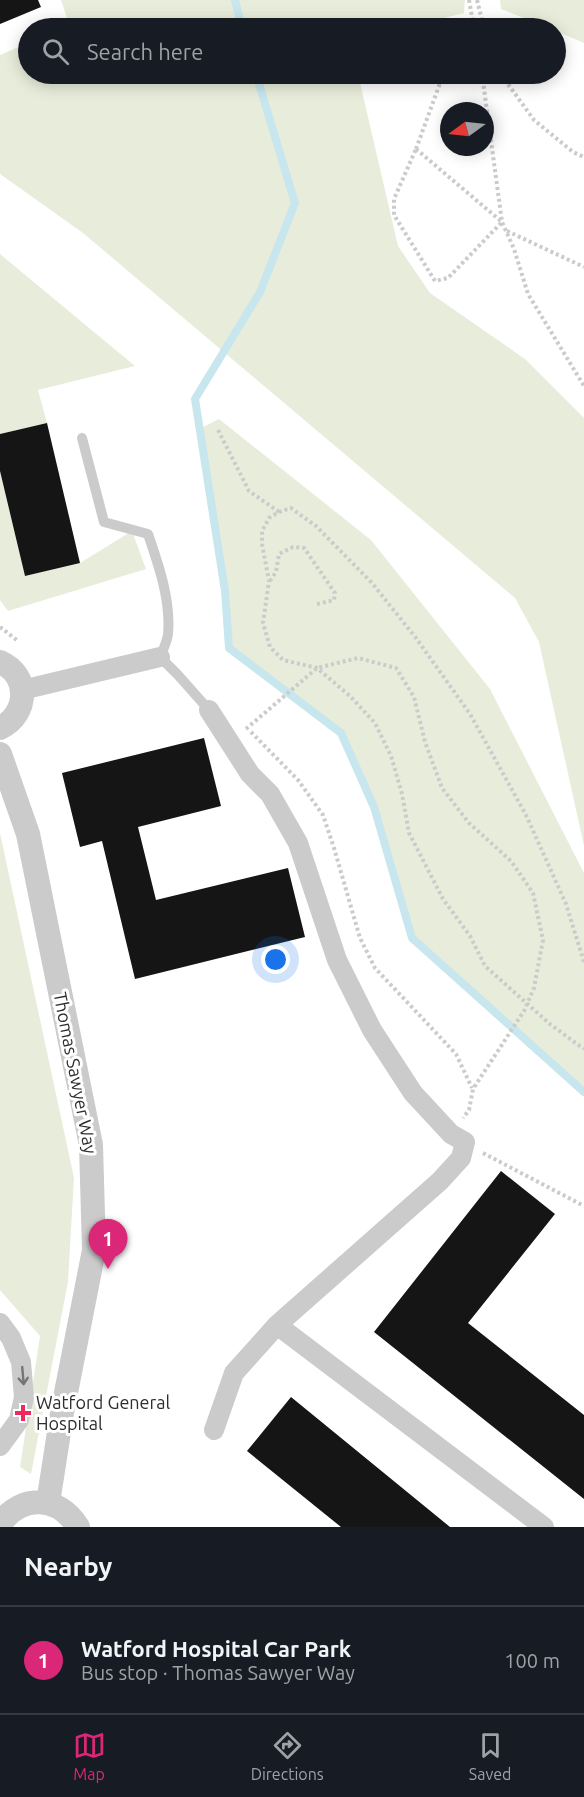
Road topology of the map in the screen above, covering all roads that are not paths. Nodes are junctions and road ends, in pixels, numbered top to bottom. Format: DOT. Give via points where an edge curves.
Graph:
graph roads {
  1 [pos="82,438"];
  2 [pos="160,657"];
  3 [pos="0,662"];
  4 [pos="22,690"];
  5 [pos="209,710"];
  6 [pos="0,728"];
  7 [pos="0,754"];
  8 [pos="0,1323"];
  9 [pos="278,1325"];
  10 [pos="214,1430"];
  11 [pos="0,1446"];
  12 [pos="48,1503"];
  13 [pos="5,1512"];
  14 [pos="78,1527"];
  15 [pos="544,1527"];
  1 -- 2 [label="lane" via="104,522 148,534 168,610 167,637"];
  2 -- 4 [label="street"];
  2 -- 5 [label="lane"];
  3 -- 4 [label="street" via="17,675"];
  4 -- 6 [label="street" via="15,717"];
  5 -- 9 [label="street" via="250,774 270,794 298,843 337,960 372,1030 413,1093 458,1138 461,1158 441,1181"];
  7 -- 12 [label="street, Thomas Sawyer Way" via="28,834 91,1145 94,1250"];
  8 -- 11 [label="street, one-way" via="21,1362 24,1397 19,1420"];
  9 -- 10 [label="street" via="234,1373"];
  9 -- 15 [label="street"];
  12 -- 13 [label="street" via="25,1504"];
  12 -- 14 [label="street" via="61,1508"];
}
